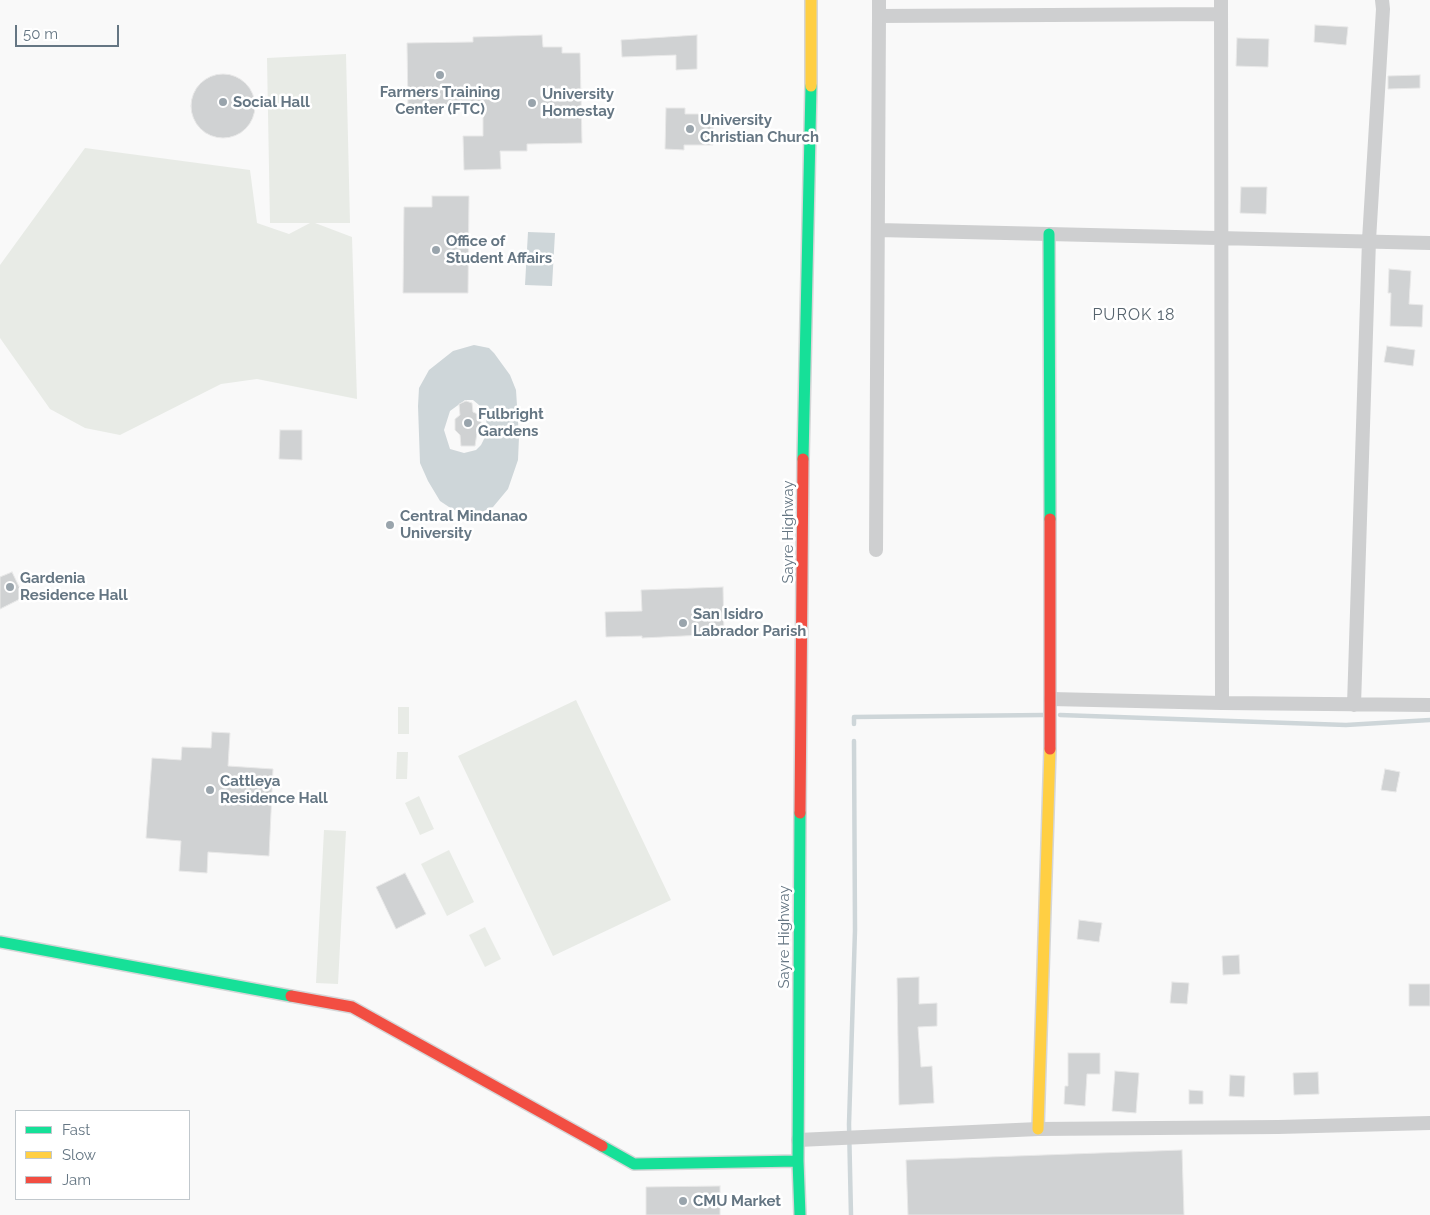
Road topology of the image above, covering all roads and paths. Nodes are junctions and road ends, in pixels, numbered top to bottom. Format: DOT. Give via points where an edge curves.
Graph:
graph roads {
  1 [pos="811,0"];
  2 [pos="879,0"];
  3 [pos="1382,0"];
  4 [pos="1221,7"];
  5 [pos="879,16"];
  6 [pos="878,230"];
  7 [pos="1049,234"];
  8 [pos="1221,237"];
  9 [pos="1369,240"];
  10 [pos="1430,243"];
  11 [pos="876,550"];
  12 [pos="1051,698"];
  13 [pos="1222,703"];
  14 [pos="1354,705"];
  15 [pos="1430,705"];
  16 [pos="0,942"];
  17 [pos="1430,1123"];
  18 [pos="1038,1129"];
  19 [pos="798,1140"];
  20 [pos="798,1161"];
  21 [pos="800,1215"];
  1 -- 19 [label="main road, Sayre Highway" via="803,439"];
  2 -- 5 [label="street"];
  3 -- 9 [label="street"];
  4 -- 5 [label="street"];
  4 -- 8 [label="street"];
  5 -- 6 [label="street"];
  6 -- 7 [label="street"];
  6 -- 11 [label="street"];
  7 -- 8 [label="street"];
  7 -- 12 [label="main road"];
  8 -- 9 [label="street"];
  8 -- 13 [label="street"];
  9 -- 10 [label="street"];
  9 -- 14 [label="street"];
  12 -- 13 [label="street"];
  12 -- 18 [label="main road"];
  13 -- 14 [label="street"];
  14 -- 15 [label="street"];
  16 -- 20 [label="main road" via="352,1007 634,1164"];
  17 -- 18 [label="street"];
  18 -- 19 [label="street"];
  19 -- 20 [label="main road, Sayre Highway"];
  20 -- 21 [label="main road, Sayre Highway"];
}
